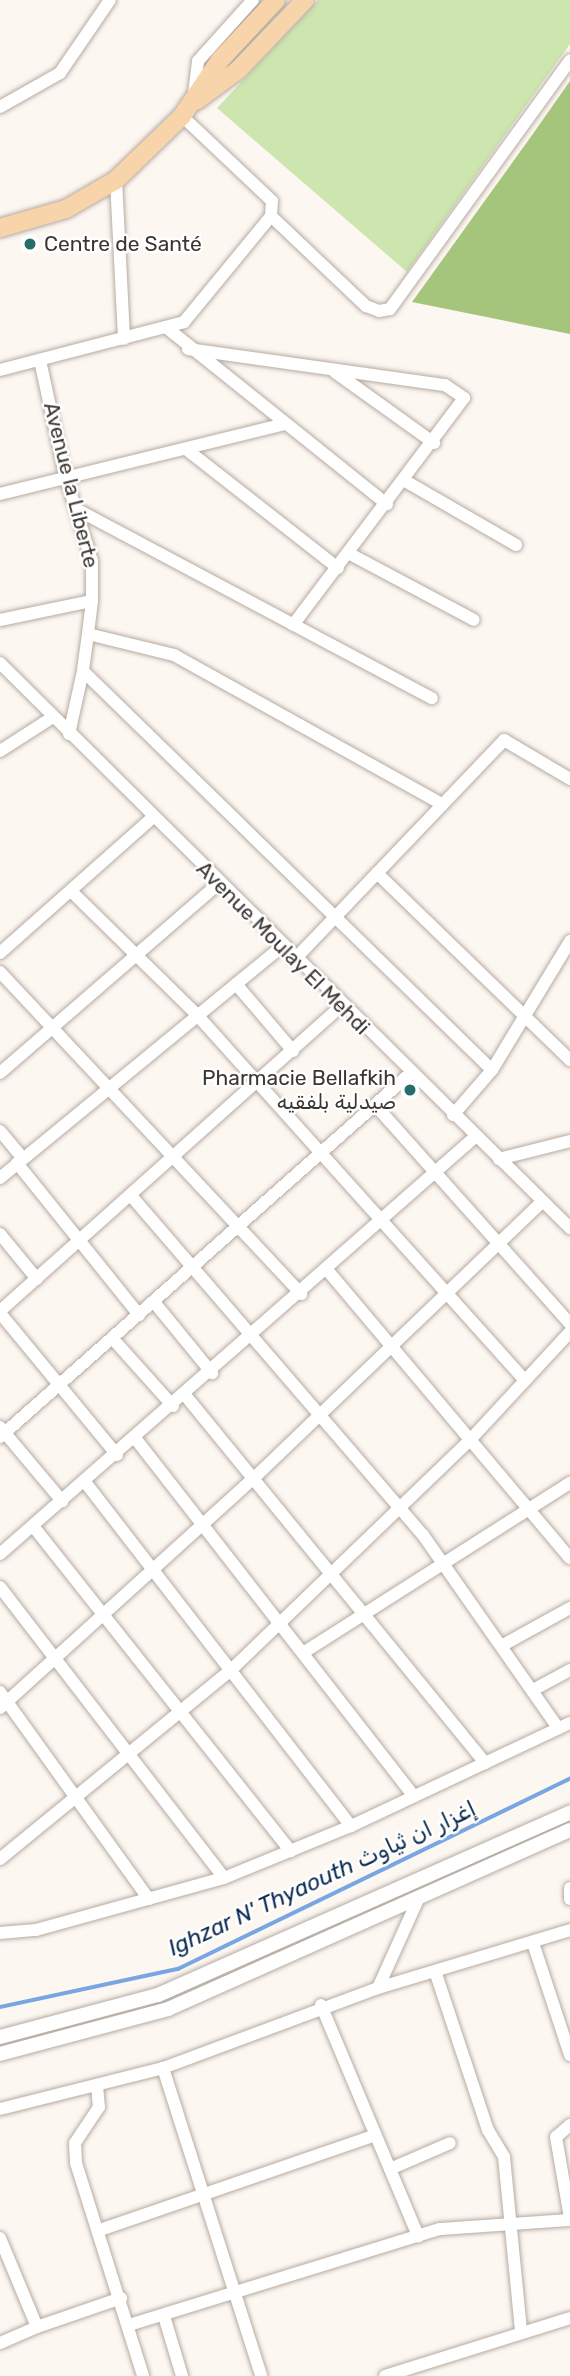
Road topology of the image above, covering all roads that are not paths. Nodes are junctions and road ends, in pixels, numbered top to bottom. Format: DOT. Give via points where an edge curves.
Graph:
graph roads {
  1 [pos="110,0"];
  2 [pos="253,0"];
  3 [pos="276,0"];
  4 [pos="305,0"];
  5 [pos="570,60"];
  6 [pos="0,107"];
  7 [pos="187,109"];
  8 [pos="116,180"];
  9 [pos="271,216"];
  10 [pos="0,228"];
  11 [pos="167,328"];
  12 [pos="124,339"];
  13 [pos="188,349"];
  14 [pos="40,360"];
  15 [pos="0,370"];
  16 [pos="332,370"];
  17 [pos="286,424"];
  18 [pos="434,443"];
  19 [pos="186,449"];
  20 [pos="65,475"];
  21 [pos="407,482"];
  22 [pos="0,494"];
  23 [pos="387,504"];
  24 [pos="76,509"];
  25 [pos="516,545"];
  26 [pos="350,554"];
  27 [pos="338,568"];
  28 [pos="92,601"];
  29 [pos="474,620"];
  30 [pos="0,621"];
  31 [pos="293,625"];
  32 [pos="88,634"];
  33 [pos="0,663"];
  34 [pos="83,671"];
  35 [pos="432,698"];
  36 [pos="53,717"];
  37 [pos="69,734"];
  38 [pos="0,751"];
  39 [pos="570,779"];
  40 [pos="442,804"];
  41 [pos="152,818"];
  42 [pos="377,873"];
  43 [pos="219,883"];
  44 [pos="71,891"];
  45 [pos="335,919"];
  46 [pos="570,943"];
  47 [pos="282,946"];
  48 [pos="0,953"];
  49 [pos="295,959"];
  50 [pos="138,960"];
  51 [pos="0,972"];
  52 [pos="236,984"];
  53 [pos="341,1006"];
  54 [pos="528,1013"];
  55 [pos="198,1016"];
  56 [pos="55,1027"];
  57 [pos="293,1051"];
  58 [pos="570,1060"];
  59 [pos="492,1070"];
  60 [pos="0,1073"];
  61 [pos="411,1073"];
  62 [pos="260,1084"];
  63 [pos="110,1086"];
  64 [pos="376,1106"];
  65 [pos="453,1115"];
  66 [pos="0,1131"];
  67 [pos="475,1137"];
  68 [pos="564,1142"];
  69 [pos="323,1153"];
  70 [pos="570,1155"];
  71 [pos="178,1156"];
  72 [pos="499,1159"];
  73 [pos="20,1160"];
  74 [pos="437,1174"];
  75 [pos="0,1178"];
  76 [pos="132,1198"];
  77 [pos="543,1201"];
  78 [pos="384,1222"];
  79 [pos="240,1225"];
  80 [pos="570,1228"];
  81 [pos="0,1234"];
  82 [pos="499,1241"];
  83 [pos="81,1243"];
  84 [pos="194,1268"];
  85 [pos="328,1271"];
  86 [pos="37,1279"];
  87 [pos="445,1293"];
  88 [pos="301,1294"];
  89 [pos="154,1302"];
  90 [pos="0,1312"];
  91 [pos="139,1315"];
  92 [pos="570,1324"];
  93 [pos="570,1332"];
  94 [pos="253,1336"];
  95 [pos="113,1339"];
  96 [pos="389,1343"];
  97 [pos="212,1373"];
  98 [pos="525,1380"];
  99 [pos="59,1385"];
  100 [pos="185,1395"];
  101 [pos="173,1406"];
  102 [pos="320,1413"];
  103 [pos="2,1432"];
  104 [pos="135,1438"];
  105 [pos="470,1440"];
  106 [pos="117,1455"];
  107 [pos="254,1478"];
  108 [pos="85,1482"];
  109 [pos="570,1483"];
  110 [pos="62,1501"];
  111 [pos="400,1508"];
  112 [pos="530,1508"];
  113 [pos="204,1524"];
  114 [pos="33,1526"];
  115 [pos="0,1535"];
  116 [pos="5,1550"];
  117 [pos="570,1558"];
  118 [pos="443,1560"];
  119 [pos="155,1568"];
  120 [pos="334,1575"];
  121 [pos="0,1587"];
  122 [pos="570,1608"];
  123 [pos="366,1613"];
  124 [pos="106,1614"];
  125 [pos="283,1622"];
  126 [pos="503,1645"];
  127 [pos="306,1651"];
  128 [pos="57,1657"];
  129 [pos="232,1670"];
  130 [pos="570,1670"];
  131 [pos="533,1690"];
  132 [pos="3,1700"];
  133 [pos="183,1709"];
  134 [pos="564,1726"];
  135 [pos="131,1752"];
  136 [pos="485,1763"];
  137 [pos="78,1797"];
  138 [pos="414,1797"];
  139 [pos="570,1812"];
  140 [pos="351,1826"];
  141 [pos="570,1829"];
  142 [pos="291,1851"];
  143 [pos="0,1860"];
  144 [pos="224,1878"];
  145 [pos="570,1888"];
  146 [pos="419,1897"];
  147 [pos="149,1899"];
  148 [pos="570,1899"];
  149 [pos="570,1930"];
  150 [pos="0,1933"];
  151 [pos="533,1943"];
  152 [pos="435,1972"];
  153 [pos="378,1988"];
  154 [pos="321,2005"];
  155 [pos="0,2037"];
  156 [pos="0,2054"];
  157 [pos="570,2055"];
  158 [pos="163,2068"];
  159 [pos="97,2085"];
  160 [pos="0,2109"];
  161 [pos="570,2125"];
  162 [pos="373,2136"];
  163 [pos="450,2143"];
  164 [pos="390,2169"];
  165 [pos="202,2194"];
  166 [pos="570,2219"];
  167 [pos="509,2220"];
  168 [pos="100,2230"];
  169 [pos="418,2236"];
  170 [pos="0,2238"];
  171 [pos="235,2295"];
  172 [pos="121,2298"];
  173 [pos="164,2316"];
  174 [pos="570,2318"];
  175 [pos="129,2325"];
  176 [pos="37,2327"];
  177 [pos="522,2330"];
  178 [pos="0,2343"];
  179 [pos="143,2376"];
  180 [pos="182,2376"];
  181 [pos="261,2376"];
  182 [pos="385,2376"];
  1 -- 6 [label="street" via="60,73"];
  2 -- 7 [label="street" via="198,61"];
  3 -- 7 [label="main road" via="220,60"];
  4 -- 7 [label="main road" via="238,70"];
  5 -- 9 [label="street" via="390,309 366,306"];
  7 -- 8 [label="main road"];
  7 -- 9 [label="street" via="272,201"];
  8 -- 10 [label="main road" via="65,209"];
  8 -- 12 [label="street"];
  9 -- 11 [label="street" via="184,322"];
  11 -- 12 [label="street"];
  11 -- 13 [label="street"];
  12 -- 14 [label="street"];
  13 -- 16 [label="street"];
  13 -- 17 [label="street"];
  14 -- 15 [label="street"];
  14 -- 20 [label="street, Avenue la Liberte"];
  16 -- 18 [label="street"];
  16 -- 18 [label="street" via="457,390 464,398"];
  17 -- 19 [label="street"];
  17 -- 23 [label="street"];
  18 -- 21 [label="street"];
  19 -- 20 [label="street"];
  19 -- 27 [label="street"];
  20 -- 22 [label="street"];
  20 -- 24 [label="street, Avenue la Liberte"];
  21 -- 23 [label="street"];
  21 -- 25 [label="street"];
  23 -- 26 [label="street"];
  24 -- 28 [label="street, Avenue la Liberte" via="92,561"];
  24 -- 31 [label="street"];
  26 -- 27 [label="street"];
  26 -- 29 [label="street"];
  27 -- 31 [label="street"];
  28 -- 30 [label="street"];
  28 -- 32 [label="street, Avenue la Liberte"];
  31 -- 35 [label="street"];
  32 -- 34 [label="street, Avenue la Liberte"];
  32 -- 40 [label="street" via="174,655"];
  33 -- 36 [label="street, Avenue Moulay El Mehdi"];
  34 -- 37 [label="street, Avenue la Liberte"];
  34 -- 45 [label="street"];
  36 -- 37 [label="street, Avenue Moulay El Mehdi"];
  36 -- 38 [label="street"];
  37 -- 41 [label="street, Avenue Moulay El Mehdi"];
  39 -- 40 [label="street" via="504,740"];
  40 -- 42 [label="street"];
  41 -- 43 [label="street, Avenue Moulay El Mehdi"];
  41 -- 44 [label="street"];
  42 -- 45 [label="street"];
  42 -- 54 [label="street"];
  43 -- 47 [label="street, Avenue Moulay El Mehdi"];
  43 -- 50 [label="street"];
  44 -- 48 [label="street"];
  44 -- 50 [label="street"];
  45 -- 49 [label="street"];
  45 -- 59 [label="street"];
  46 -- 54 [label="street"];
  47 -- 49 [label="street, Avenue Moulay El Mehdi"];
  47 -- 52 [label="street"];
  49 -- 53 [label="street, Avenue Moulay El Mehdi"];
  50 -- 55 [label="street"];
  50 -- 56 [label="street"];
  51 -- 56 [label="street"];
  52 -- 55 [label="street"];
  52 -- 57 [label="street"];
  53 -- 57 [label="street"];
  53 -- 61 [label="street, Avenue Moulay El Mehdi"];
  54 -- 58 [label="street"];
  54 -- 59 [label="street"];
  55 -- 62 [label="street"];
  55 -- 63 [label="street"];
  56 -- 60 [label="street"];
  56 -- 63 [label="street"];
  57 -- 62 [label="street"];
  59 -- 65 [label="street"];
  61 -- 64 [label="street"];
  61 -- 65 [label="street, Avenue Moulay El Mehdi"];
  62 -- 69 [label="street"];
  62 -- 71 [label="street"];
  63 -- 71 [label="street"];
  63 -- 73 [label="street"];
  64 -- 69 [label="street"];
  64 -- 74 [label="street"];
  65 -- 67 [label="street, Avenue Moulay El Mehdi"];
  66 -- 73 [label="street"];
  67 -- 72 [label="street, Avenue Moulay El Mehdi"];
  67 -- 74 [label="street"];
  68 -- 70 [label="street"];
  68 -- 72 [label="street"];
  69 -- 78 [label="street"];
  69 -- 79 [label="street"];
  71 -- 76 [label="street"];
  71 -- 79 [label="street"];
  72 -- 77 [label="street, Avenue Moulay El Mehdi"];
  73 -- 75 [label="street"];
  73 -- 83 [label="street"];
  74 -- 78 [label="street"];
  74 -- 82 [label="street"];
  76 -- 83 [label="street"];
  76 -- 84 [label="street"];
  77 -- 80 [label="street, Avenue Moulay El Mehdi"];
  77 -- 82 [label="street"];
  78 -- 85 [label="street"];
  78 -- 87 [label="street"];
  79 -- 84 [label="street"];
  79 -- 88 [label="street"];
  81 -- 86 [label="street"];
  82 -- 87 [label="street"];
  82 -- 92 [label="street"];
  83 -- 86 [label="street"];
  83 -- 91 [label="street"];
  84 -- 89 [label="street"];
  84 -- 94 [label="street"];
  85 -- 88 [label="street"];
  85 -- 96 [label="street"];
  86 -- 90 [label="street"];
  87 -- 96 [label="street"];
  87 -- 98 [label="street"];
  88 -- 94 [label="street"];
  89 -- 91 [label="street"];
  89 -- 97 [label="street"];
  90 -- 99 [label="street"];
  91 -- 95 [label="street"];
  93 -- 98 [label="street"];
  94 -- 97 [label="street"];
  94 -- 102 [label="street"];
  95 -- 99 [label="street"];
  95 -- 101 [label="street"];
  96 -- 102 [label="street"];
  96 -- 105 [label="street"];
  97 -- 100 [label="street"];
  98 -- 105 [label="street"];
  99 -- 103 [label="street"];
  99 -- 106 [label="street"];
  100 -- 101 [label="street"];
  100 -- 107 [label="street"];
  101 -- 104 [label="street"];
  102 -- 107 [label="street"];
  102 -- 111 [label="street"];
  103 -- 110 [label="street"];
  104 -- 106 [label="street"];
  104 -- 113 [label="street"];
  105 -- 111 [label="street"];
  105 -- 112 [label="street"];
  106 -- 108 [label="street"];
  107 -- 113 [label="street"];
  107 -- 120 [label="street"];
  108 -- 110 [label="street"];
  108 -- 119 [label="street"];
  109 -- 112 [label="street"];
  110 -- 114 [label="street"];
  111 -- 118 [label="street"];
  111 -- 120 [label="street"];
  112 -- 117 [label="street"];
  112 -- 118 [label="street"];
  113 -- 119 [label="street"];
  113 -- 125 [label="street"];
  114 -- 116 [label="street"];
  114 -- 124 [label="street"];
  115 -- 116 [label="street"];
  118 -- 123 [label="street"];
  118 -- 126 [label="street"];
  119 -- 124 [label="street"];
  119 -- 129 [label="street"];
  120 -- 123 [label="street"];
  120 -- 125 [label="street"];
  121 -- 128 [label="street"];
  122 -- 126 [label="street"];
  123 -- 127 [label="street"];
  123 -- 136 [label="street"];
  124 -- 128 [label="street"];
  124 -- 133 [label="street"];
  125 -- 127 [label="street"];
  125 -- 129 [label="street"];
  126 -- 131 [label="street"];
  127 -- 138 [label="street"];
  128 -- 132 [label="street"];
  128 -- 135 [label="street"];
  129 -- 133 [label="street"];
  129 -- 140 [label="street"];
  130 -- 131 [label="street"];
  131 -- 134 [label="street"];
  132 -- 137 [label="street"];
  133 -- 135 [label="street"];
  133 -- 142 [label="street"];
  134 -- 136 [label="street"];
  135 -- 137 [label="street"];
  135 -- 144 [label="street"];
  136 -- 138 [label="street"];
  137 -- 143 [label="street"];
  137 -- 147 [label="street"];
  138 -- 140 [label="street"];
  139 -- 155 [label="street" via="167,1992"];
  140 -- 142 [label="street"];
  141 -- 146 [label="street"];
  142 -- 144 [label="street"];
  144 -- 147 [label="street"];
  145 -- 148 [label="street"];
  146 -- 153 [label="street"];
  146 -- 156 [label="street" via="167,2009"];
  147 -- 150 [label="street"];
  149 -- 151 [label="street"];
  151 -- 152 [label="street"];
  151 -- 157 [label="street"];
  152 -- 153 [label="street"];
  152 -- 167 [label="street" via="488,2130 504,2157"];
  153 -- 154 [label="street"];
  154 -- 158 [label="street"];
  154 -- 162 [label="street"];
  158 -- 159 [label="street"];
  158 -- 165 [label="street"];
  159 -- 160 [label="street"];
  159 -- 168 [label="street" via="99,2107 74,2154"];
  161 -- 166 [label="street" via="556,2137"];
  162 -- 164 [label="street"];
  162 -- 165 [label="street"];
  163 -- 164 [label="street"];
  164 -- 169 [label="street"];
  165 -- 168 [label="street"];
  165 -- 171 [label="street"];
  166 -- 167 [label="street"];
  167 -- 169 [label="street"];
  167 -- 177 [label="street"];
  168 -- 172 [label="street"];
  169 -- 171 [label="street"];
  170 -- 176 [label="street"];
  171 -- 173 [label="street"];
  171 -- 181 [label="street"];
  172 -- 175 [label="street"];
  172 -- 176 [label="street"];
  173 -- 175 [label="street"];
  173 -- 180 [label="street"];
  174 -- 177 [label="street"];
  175 -- 179 [label="street"];
  176 -- 178 [label="street"];
  177 -- 182 [label="street"];
}
